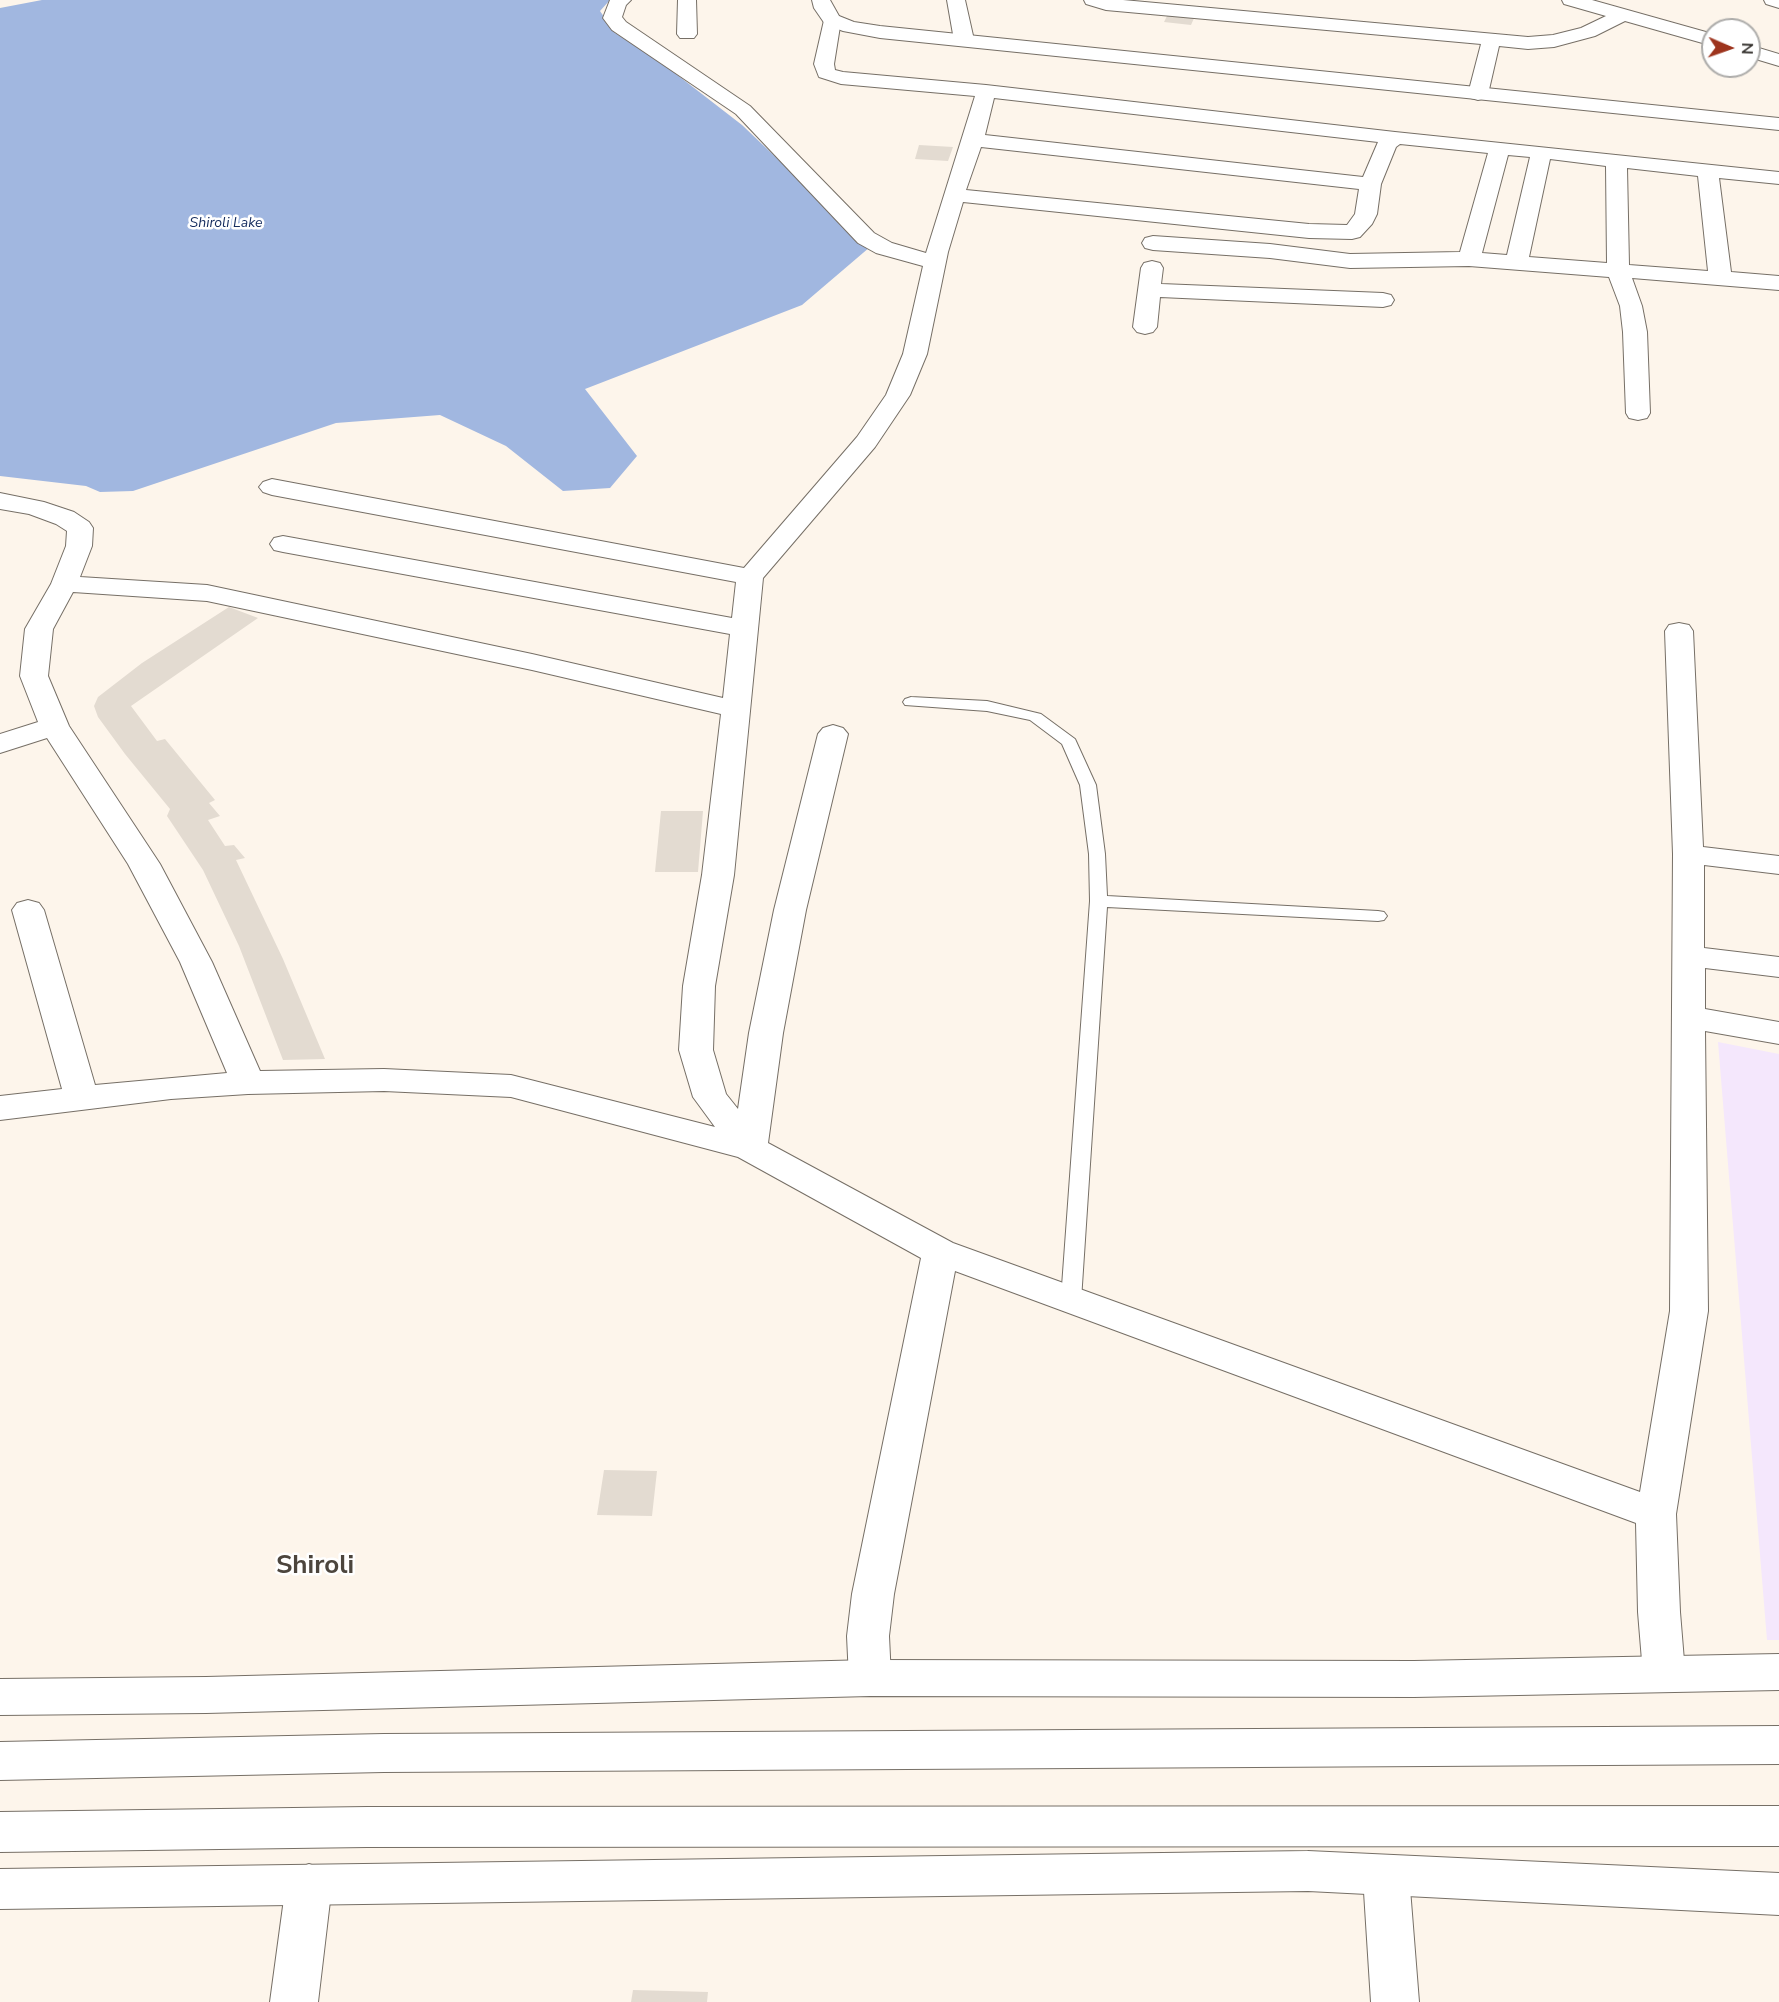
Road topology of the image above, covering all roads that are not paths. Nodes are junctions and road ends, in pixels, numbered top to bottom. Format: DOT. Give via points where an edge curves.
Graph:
graph roads {
  1 [pos="622,0"];
  2 [pos="687,0"];
  3 [pos="821,0"];
  4 [pos="956,0"];
  5 [pos="1093,0"];
  6 [pos="1571,0"];
  7 [pos="1773,0"];
  8 [pos="1779,2"];
  9 [pos="1625,14"];
  10 [pos="832,20"];
  11 [pos="687,34"];
  12 [pos="1701,36"];
  13 [pos="964,40"];
  14 [pos="1491,41"];
  15 [pos="1761,55"];
  16 [pos="1779,60"];
  17 [pos="986,91"];
  18 [pos="1478,94"];
  19 [pos="1779,124"];
  20 [pos="1395,138"];
  21 [pos="973,140"];
  22 [pos="1500,148"];
  23 [pos="1540,153"];
  24 [pos="1616,160"];
  25 [pos="1708,170"];
  26 [pos="1779,178"];
  27 [pos="1370,184"];
  28 [pos="954,195"];
  29 [pos="1153,215"];
  30 [pos="1272,228"];
  31 [pos="1153,243"];
  32 [pos="1269,251"];
  33 [pos="1468,259"];
  34 [pos="1517,262"];
  35 [pos="935,263"];
  36 [pos="1618,272"];
  37 [pos="1720,278"];
  38 [pos="1779,283"];
  39 [pos="1150,290"];
  40 [pos="1266,296"];
  41 [pos="1383,300"];
  42 [pos="1262,319"];
  43 [pos="1146,327"];
  44 [pos="1638,412"];
  45 [pos="272,487"];
  46 [pos="0,501"];
  47 [pos="283,544"];
  48 [pos="750,577"];
  49 [pos="64,584"];
  50 [pos="744,628"];
  51 [pos="1679,631"];
  52 [pos="911,702"];
  53 [pos="735,709"];
  54 [pos="54,726"];
  55 [pos="833,734"];
  56 [pos="0,744"];
  57 [pos="1688,854"];
  58 [pos="1779,865"];
  59 [pos="1099,901"];
  60 [pos="28,910"];
  61 [pos="1378,916"];
  62 [pos="1688,956"];
  63 [pos="1779,967"];
  64 [pos="1688,1017"];
  65 [pos="1779,1033"];
  66 [pos="248,1083"];
  67 [pos="82,1098"];
  68 [pos="0,1108"];
  69 [pos="750,1148"];
  70 [pos="940,1252"];
  71 [pos="1071,1300"];
  72 [pos="1656,1514"];
  73 [pos="1779,1672"];
  74 [pos="1664,1673"];
  75 [pos="870,1678"];
  76 [pos="0,1697"];
  77 [pos="1779,1745"];
  78 [pos="0,1761"];
  79 [pos="1779,1826"];
  80 [pos="0,1832"];
  81 [pos="1386,1876"];
  82 [pos="309,1884"];
  83 [pos="0,1889"];
  84 [pos="1779,1894"];
  85 [pos="294,2002"];
  86 [pos="1395,2002"];
  1 -- 35 [label="main road" via="612,18 619,26 743,110 866,238 884,248"];
  2 -- 11 [label="main road"];
  3 -- 10 [label="main road"];
  4 -- 13 [label="main road"];
  5 -- 14 [label="main road"];
  6 -- 9 [label="main road"];
  7 -- 8 [label="main road"];
  9 -- 12 [label="main road"];
  9 -- 14 [label="main road" via="1588,32 1554,41"];
  10 -- 13 [label="main road" via="880,32"];
  10 -- 17 [label="main road" via="826,73 841,78"];
  13 -- 18 [label="main road"];
  14 -- 18 [label="main road"];
  15 -- 16 [label="main road"];
  17 -- 20 [label="main road"];
  17 -- 21 [label="main road"];
  18 -- 19 [label="main road"];
  20 -- 22 [label="main road"];
  20 -- 27 [label="main road" via="1387,144"];
  21 -- 27 [label="main road"];
  21 -- 28 [label="main road"];
  22 -- 23 [label="main road"];
  22 -- 33 [label="main road"];
  23 -- 24 [label="main road"];
  23 -- 34 [label="main road"];
  24 -- 25 [label="main road"];
  24 -- 36 [label="main road"];
  25 -- 26 [label="main road"];
  25 -- 37 [label="main road"];
  27 -- 30 [label="main road" via="1366,214 1352,232"];
  28 -- 29 [label="main road"];
  28 -- 35 [label="main road"];
  29 -- 30 [label="main road"];
  29 -- 31 [label="main road"];
  30 -- 32 [label="main road"];
  31 -- 32 [label="main road"];
  31 -- 39 [label="main road"];
  32 -- 33 [label="main road" via="1350,261"];
  32 -- 40 [label="main road"];
  33 -- 34 [label="main road"];
  34 -- 36 [label="main road"];
  35 -- 48 [label="main road" via="915,354 898,395 866,442"];
  36 -- 37 [label="main road"];
  36 -- 44 [label="main road" via="1631,306 1635,332"];
  37 -- 38 [label="main road"];
  39 -- 40 [label="main road"];
  39 -- 43 [label="main road"];
  40 -- 41 [label="main road"];
  40 -- 42 [label="main road"];
  45 -- 48 [label="main road"];
  46 -- 49 [label="main road" via="45,511 80,528 79,546"];
  47 -- 50 [label="main road"];
  48 -- 50 [label="main road"];
  49 -- 53 [label="main road" via="207,593"];
  49 -- 54 [label="main road" via="39,629 34,676"];
  50 -- 53 [label="main road"];
  51 -- 57 [label="main road"];
  52 -- 59 [label="lane" via="987,706 1035,717 1069,742 1088,785"];
  53 -- 69 [label="main road" via="718,875 699,986 696,1050 710,1097"];
  54 -- 56 [label="main road"];
  54 -- 66 [label="main road" via="144,864 196,962"];
  55 -- 69 [label="main road" via="790,910 766,1033"];
  57 -- 58 [label="main road"];
  57 -- 62 [label="main road"];
  59 -- 61 [label="lane"];
  59 -- 71 [label="lane"];
  60 -- 67 [label="main road"];
  62 -- 63 [label="main road"];
  62 -- 64 [label="main road"];
  64 -- 65 [label="main road"];
  64 -- 72 [label="main road" via="1689,1311"];
  66 -- 67 [label="main road"];
  66 -- 69 [label="main road" via="384,1080 511,1086"];
  67 -- 68 [label="main road"];
  69 -- 70 [label="main road"];
  70 -- 71 [label="main road"];
  70 -- 75 [label="main road" via="873,1594 868,1636"];
  71 -- 72 [label="main road"];
  72 -- 74 [label="main road"];
  73 -- 74 [label="main road"];
  74 -- 75 [label="main road" via="1414,1679"];
  75 -- 76 [label="main road"];
  77 -- 78 [label="main road" via="384,1753"];
  79 -- 80 [label="main road" via="367,1827"];
  81 -- 82 [label="main road" via="1308,1871"];
  81 -- 84 [label="main road"];
  81 -- 86 [label="main road"];
  82 -- 83 [label="main road"];
  82 -- 85 [label="main road"];
}
